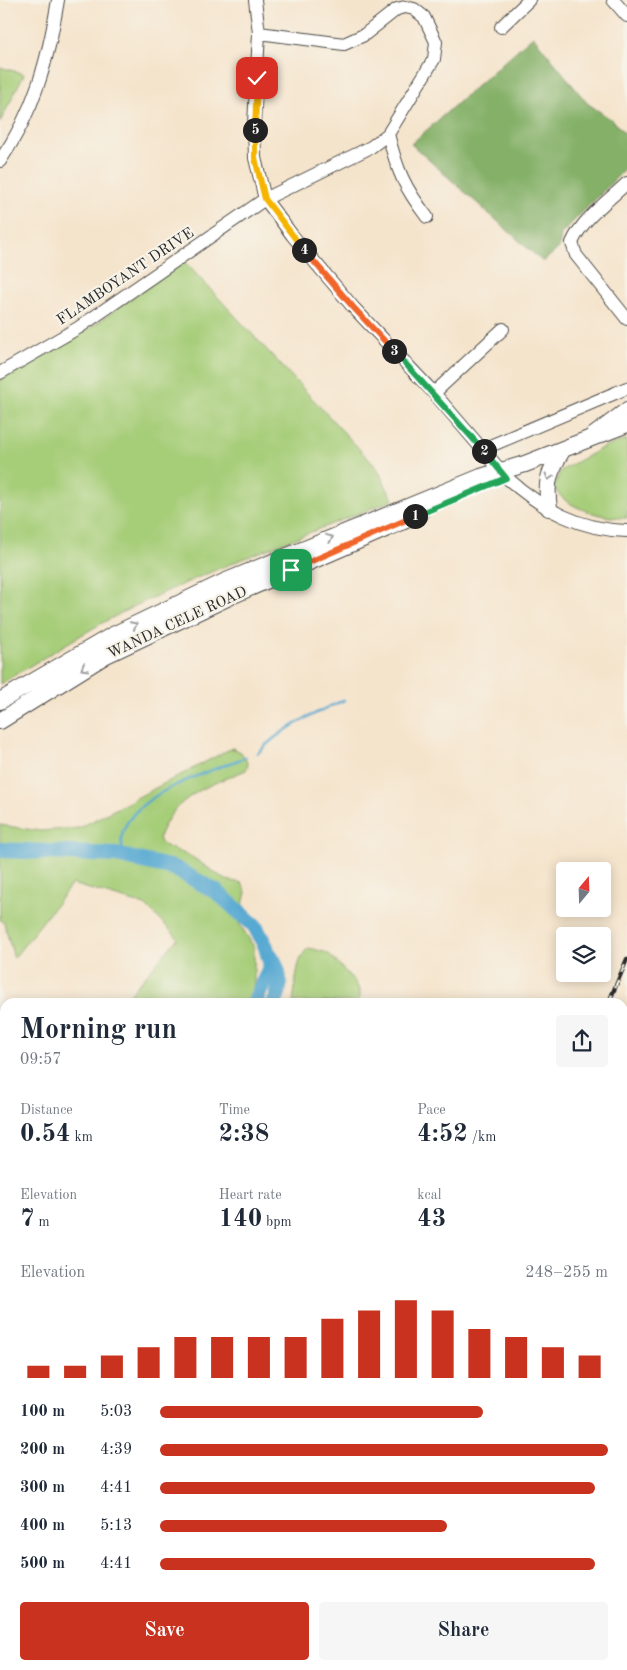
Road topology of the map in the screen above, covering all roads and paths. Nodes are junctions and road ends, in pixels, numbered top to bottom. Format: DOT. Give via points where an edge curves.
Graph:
graph roads {
  1 [pos="58,0"];
  2 [pos="255,0"];
  3 [pos="529,0"];
  4 [pos="613,0"];
  5 [pos="627,16"];
  6 [pos="501,27"];
  7 [pos="259,33"];
  8 [pos="388,134"];
  9 [pos="0,161"];
  10 [pos="627,183"];
  11 [pos="265,199"];
  12 [pos="427,218"];
  13 [pos="625,312"];
  14 [pos="503,329"];
  15 [pos="0,374"];
  16 [pos="627,388"];
  17 [pos="434,393"];
  18 [pos="627,408"];
  19 [pos="627,424"];
  20 [pos="586,440"];
  21 [pos="483,449"];
  22 [pos="563,449"];
  23 [pos="503,474"];
  24 [pos="549,508"];
  25 [pos="627,531"];
  26 [pos="0,701"];
  27 [pos="0,721"];
  1 -- 9 [label="street" via="49,53 38,89"];
  2 -- 7 [label="street"];
  3 -- 6 [label="street"];
  4 -- 5 [label="street"];
  7 -- 8 [label="street" via="344,44 364,35 396,9 414,9 424,16 436,42 434,59"];
  7 -- 11 [label="street" via="255,158"];
  8 -- 11 [label="street, FLAMBOYANT DRIVE" via="339,164"];
  8 -- 12 [label="street" via="399,175"];
  10 -- 13 [label="street" via="572,243 576,255"];
  11 -- 15 [label="street, FLAMBOYANT DRIVE" via="78,328"];
  11 -- 17 [label="street" via="353,307"];
  14 -- 17 [label="street"];
  16 -- 21 [label="street"];
  17 -- 21 [label="street"];
  18 -- 20 [label="street"];
  19 -- 20 [label="main road, WANDA CELE ROAD"];
  20 -- 22 [label="main road, WANDA CELE ROAD"];
  21 -- 23 [label="street"];
  22 -- 23 [label="main road, WANDA CELE ROAD"];
  22 -- 24 [label="main road, one-way" via="546,483"];
  23 -- 24 [label="street"];
  26 -- 23 [label="main road, WANDA CELE ROAD, one-way" via="113,635 216,586"];
  23 -- 27 [label="main road, WANDA CELE ROAD, one-way" via="150,634 76,672"];
  24 -- 25 [label="street" via="573,522 603,531"];
}
